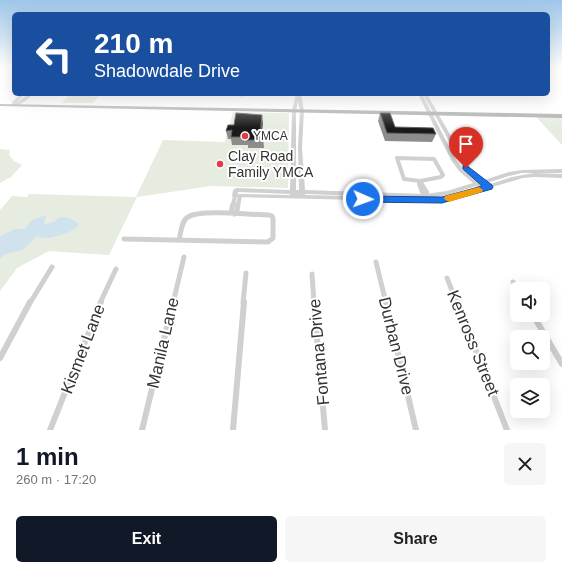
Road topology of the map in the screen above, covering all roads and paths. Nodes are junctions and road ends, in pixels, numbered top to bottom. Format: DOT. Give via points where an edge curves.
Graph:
graph roads {
  1 [pos="21,96"];
  2 [pos="28,96"];
  3 [pos="297,96"];
  4 [pos="299,96"];
  5 [pos="421,96"];
  6 [pos="426,96"];
  7 [pos="0,102"];
  8 [pos="21,102"];
  9 [pos="14,104"];
  10 [pos="0,105"];
  11 [pos="96,105"];
  12 [pos="294,109"];
  13 [pos="302,109"];
  14 [pos="432,111"];
  15 [pos="562,112"];
  16 [pos="510,113"];
  17 [pos="562,116"];
  18 [pos="447,147"];
  19 [pos="454,147"];
  20 [pos="562,171"];
  21 [pos="529,174"];
  22 [pos="562,176"];
  23 [pos="420,182"];
  24 [pos="480,183"];
  25 [pos="489,187"];
  26 [pos="482,189"];
  27 [pos="237,194"];
  28 [pos="293,194"];
  29 [pos="302,195"];
  30 [pos="426,197"];
  31 [pos="233,205"];
  32 [pos="238,205"];
  33 [pos="234,214"];
  34 [pos="124,239"];
  35 [pos="179,240"];
  36 [pos="184,257"];
  37 [pos="376,262"];
  38 [pos="52,267"];
  39 [pos="116,269"];
  40 [pos="246,273"];
  41 [pos="312,274"];
  42 [pos="447,278"];
  43 [pos="537,322"];
  44 [pos="0,358"];
  45 [pos="562,364"];
  46 [pos="50,430"];
  47 [pos="142,430"];
  48 [pos="233,430"];
  49 [pos="325,430"];
  50 [pos="416,430"];
  51 [pos="507,430"];
  1 -- 9 [label="street"];
  2 -- 8 [label="street"];
  3 -- 12 [label="street"];
  4 -- 13 [label="street"];
  5 -- 14 [label="street"];
  6 -- 14 [label="street"];
  7 -- 9 [label="main road"];
  8 -- 9 [label="main road"];
  8 -- 11 [label="main road"];
  9 -- 10 [label="main road"];
  9 -- 11 [label="main road"];
  11 -- 12 [label="main road"];
  12 -- 13 [label="main road"];
  12 -- 28 [label="street"];
  13 -- 14 [label="main road"];
  13 -- 29 [label="street"];
  14 -- 16 [label="main road"];
  14 -- 18 [label="street"];
  14 -- 19 [label="street"];
  15 -- 16 [label="main road"];
  16 -- 17 [label="main road"];
  18 -- 19 [label="street"];
  18 -- 24 [label="street" via="461,170"];
  19 -- 24 [label="street" via="466,168"];
  20 -- 21 [label="street"];
  21 -- 22 [label="street"];
  21 -- 24 [label="street" via="509,174"];
  21 -- 25 [label="street"];
  23 -- 23 [label="street" via="404,179 397,158 434,159 443,175"];
  23 -- 30 [label="street"];
  24 -- 25 [label="street"];
  24 -- 26 [label="street"];
  24 -- 30 [label="street"];
  25 -- 26 [label="street"];
  26 -- 30 [label="street" via="442,200"];
  27 -- 28 [label="street"];
  27 -- 31 [label="street"];
  27 -- 32 [label="street"];
  28 -- 29 [label="street"];
  29 -- 30 [label="street"];
  31 -- 32 [label="street"];
  31 -- 33 [label="street" via="231,212"];
  32 -- 33 [label="street"];
  33 -- 35 [label="street" via="198,214 188,218 185,220"];
  33 -- 35 [label="street" via="272,216 272,240"];
  34 -- 35 [label="street"];
  36 -- 47 [label="street, Manila Lane"];
  37 -- 50 [label="street, Durban Drive"];
  38 -- 44 [label="street"];
  39 -- 46 [label="street, Kismet Lane"];
  40 -- 48 [label="street"];
  41 -- 49 [label="street, Fontana Drive"];
  42 -- 51 [label="street, Kenross Street"];
  43 -- 45 [label="street"];
}
